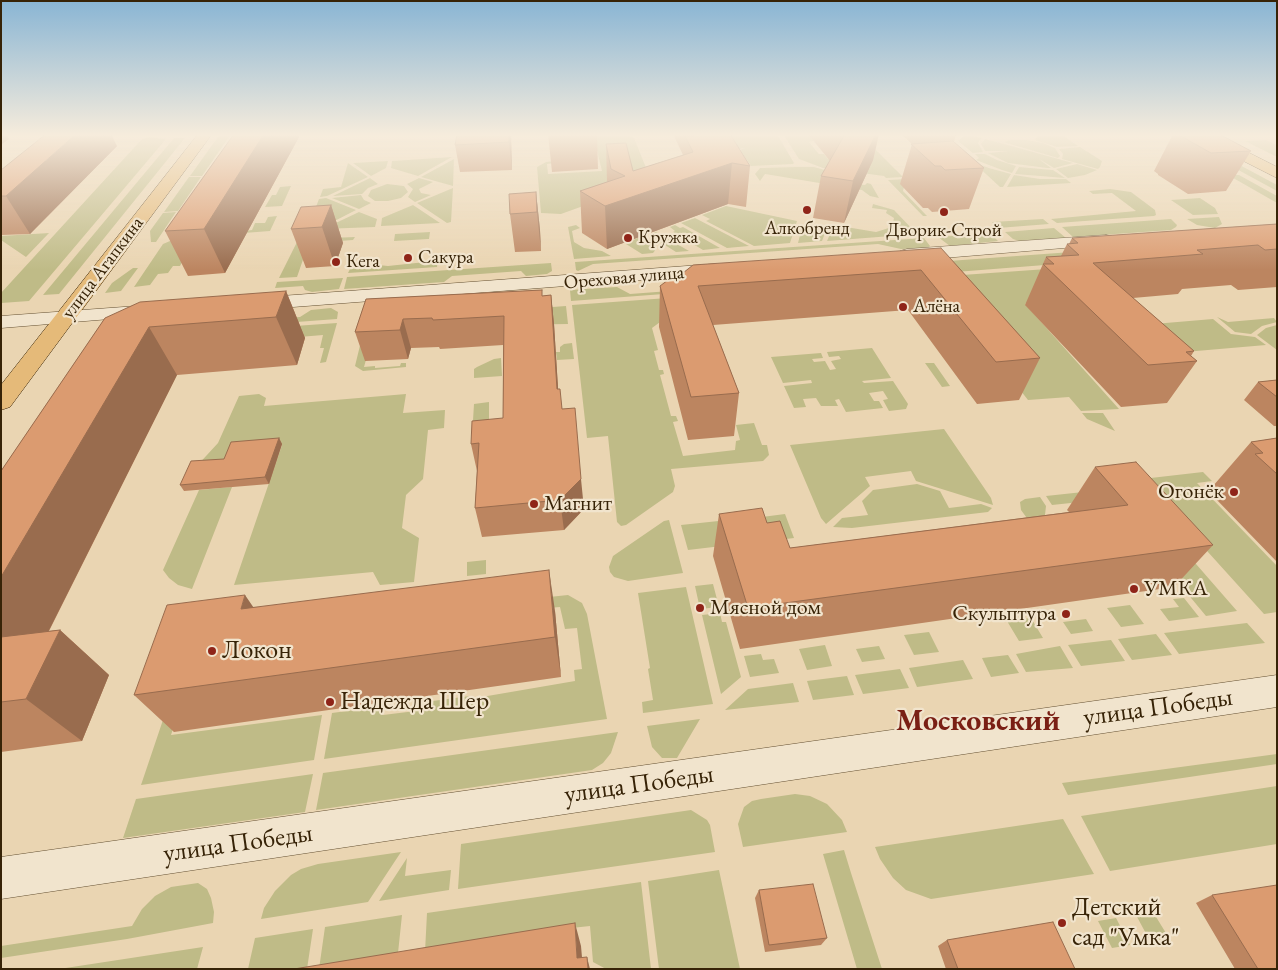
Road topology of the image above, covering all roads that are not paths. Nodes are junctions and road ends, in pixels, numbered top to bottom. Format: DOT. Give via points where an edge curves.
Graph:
graph roads {
  1 [pos="171,179"];
  2 [pos="1126,238"];
  3 [pos="888,256"];
  4 [pos="732,269"];
  5 [pos="231,306"];
  6 [pos="172,310"];
  7 [pos="66,317"];
  8 [pos="1,322"];
  9 [pos="1,402"];
  10 [pos="1277,690"];
  11 [pos="1,878"];
  1 -- 7 [label="main road, улица Агапкина"];
  2 -- 3 [label="street"];
  4 -- 5 [label="street, Ореховая улица"];
  6 -- 7 [label="street"];
  7 -- 8 [label="street"];
  7 -- 9 [label="main road, улица Агапкина"];
  10 -- 11 [label="street, улица Победы"];
}
